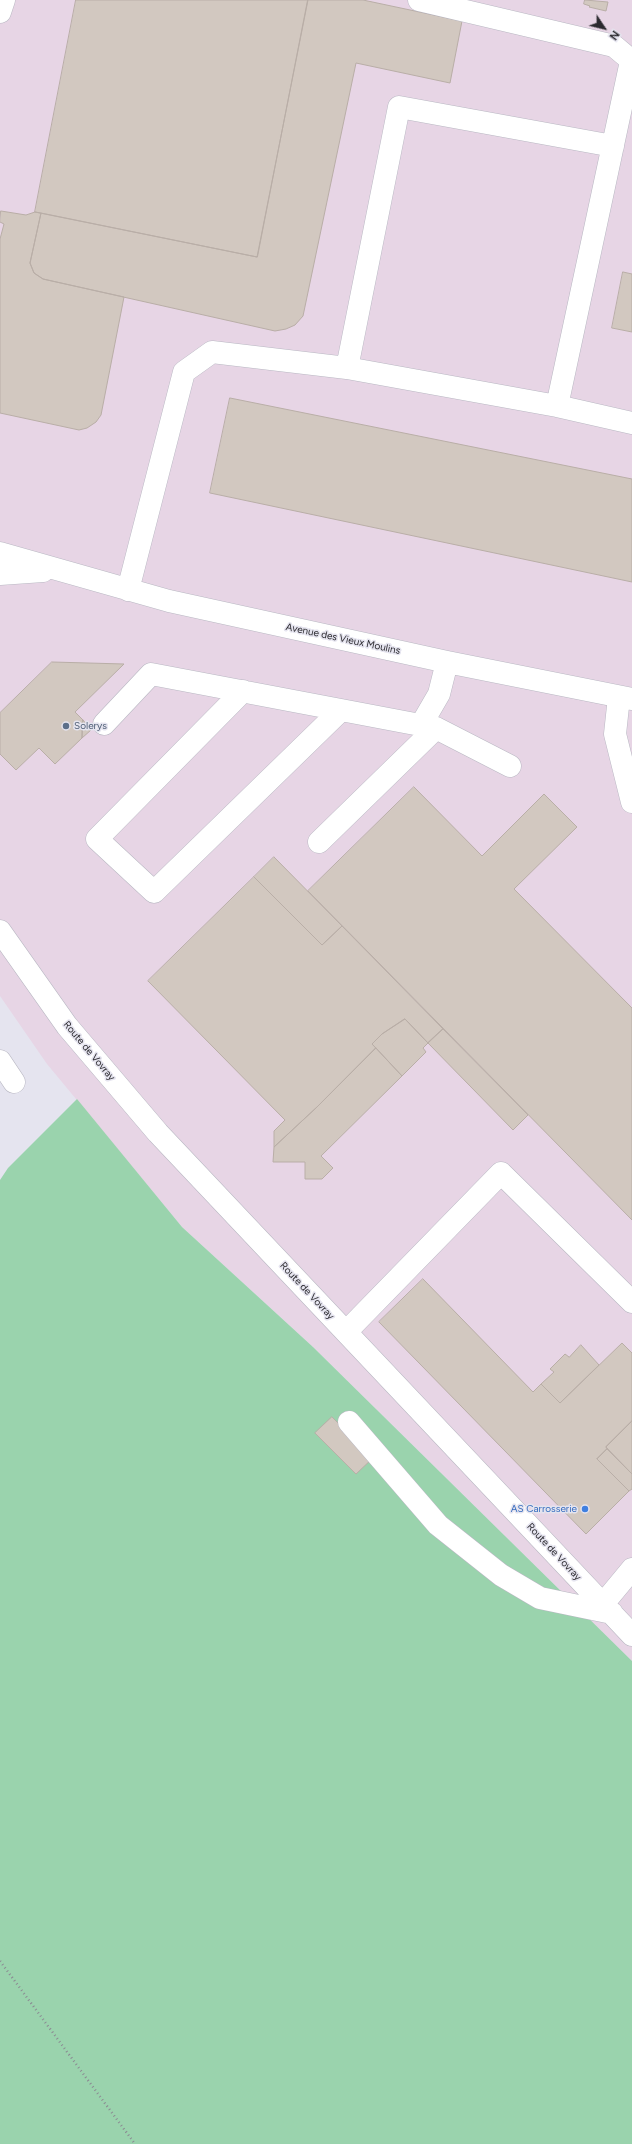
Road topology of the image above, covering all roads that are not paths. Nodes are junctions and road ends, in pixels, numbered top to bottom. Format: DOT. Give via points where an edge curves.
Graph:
graph roads {
  1 [pos="4,0"];
  2 [pos="419,0"];
  3 [pos="0,12"];
  4 [pos="632,61"];
  5 [pos="613,146"];
  6 [pos="347,368"];
  7 [pos="557,406"];
  8 [pos="632,423"];
  9 [pos="0,554"];
  10 [pos="56,570"];
  11 [pos="0,574"];
  12 [pos="128,590"];
  13 [pos="447,662"];
  14 [pos="243,691"];
  15 [pos="626,698"];
  16 [pos="341,710"];
  17 [pos="104,724"];
  18 [pos="428,726"];
  19 [pos="510,766"];
  20 [pos="632,802"];
  21 [pos="319,842"];
  22 [pos="0,931"];
  23 [pos="0,1061"];
  24 [pos="14,1082"];
  25 [pos="632,1302"];
  26 [pos="346,1332"];
  27 [pos="350,1422"];
  28 [pos="632,1569"];
  29 [pos="608,1609"];
  30 [pos="632,1635"];
  1 -- 3 [label="street"];
  2 -- 4 [label="street" via="614,46"];
  4 -- 5 [label="street"];
  5 -- 6 [label="street" via="399,107"];
  5 -- 7 [label="street"];
  6 -- 7 [label="street"];
  6 -- 12 [label="street" via="212,352 184,372"];
  7 -- 8 [label="street"];
  9 -- 10 [label="street, Avenue des Vieux Moulins"];
  10 -- 11 [label="street, Avenue des Vieux Moulins"];
  10 -- 12 [label="street, Avenue des Vieux Moulins"];
  12 -- 13 [label="street, Avenue des Vieux Moulins"];
  13 -- 15 [label="street, Avenue des Vieux Moulins"];
  13 -- 18 [label="street"];
  14 -- 16 [label="street"];
  14 -- 16 [label="street" via="97,839 154,892"];
  14 -- 17 [label="street" via="151,674"];
  15 -- 20 [label="street" via="615,734"];
  16 -- 18 [label="street"];
  18 -- 19 [label="street"];
  18 -- 21 [label="street"];
  22 -- 26 [label="street, Route de Vovray" via="66,1026 153,1127"];
  23 -- 24 [label="street"];
  25 -- 26 [label="street" via="501,1173"];
  26 -- 29 [label="street, Route de Vovray"];
  27 -- 29 [label="street" via="438,1525 501,1575 540,1598"];
  28 -- 29 [label="street"];
  29 -- 30 [label="street, Route de Vovray"];
}
